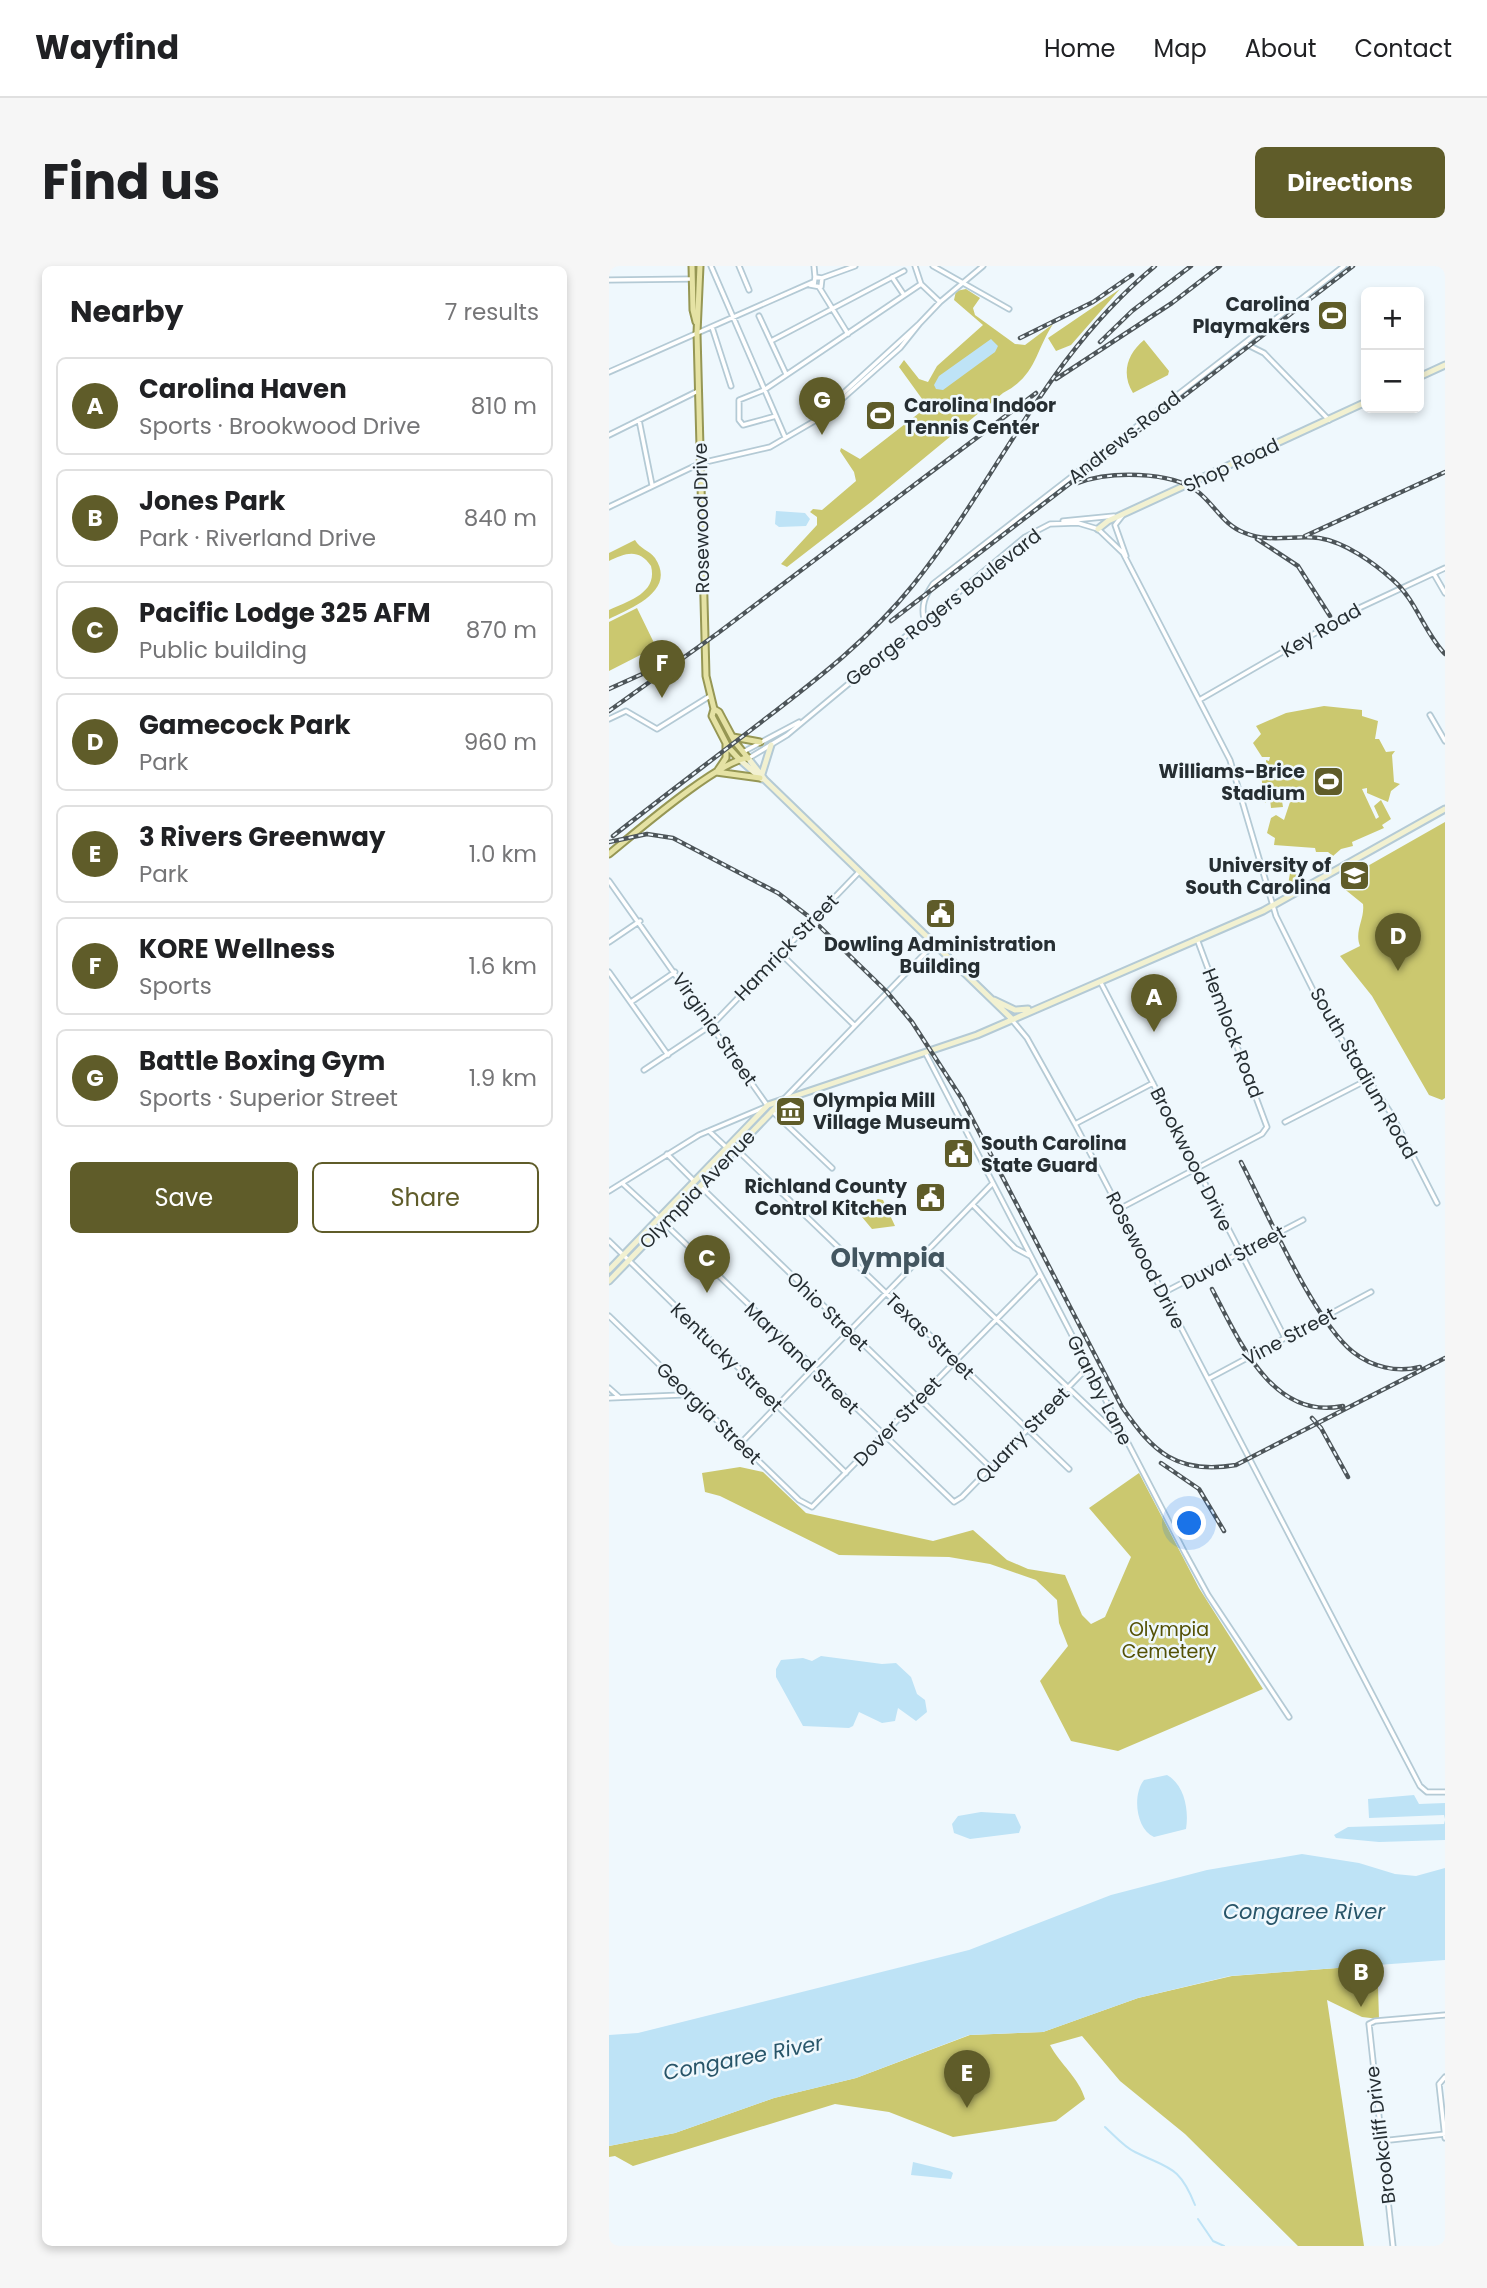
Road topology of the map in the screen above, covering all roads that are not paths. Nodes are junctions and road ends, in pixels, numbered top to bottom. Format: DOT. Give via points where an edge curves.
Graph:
graph roads {
  1 [pos="692,266"];
  2 [pos="700,266"];
  3 [pos="711,266"];
  4 [pos="739,266"];
  5 [pos="814,266"];
  6 [pos="855,266"];
  7 [pos="915,266"];
  8 [pos="933,266"];
  9 [pos="983,266"];
  10 [pos="1344,266"];
  11 [pos="904,271"];
  12 [pos="892,277"];
  13 [pos="692,279"];
  14 [pos="609,280"];
  15 [pos="819,282"];
  16 [pos="962,282"];
  17 [pos="921,284"];
  18 [pos="749,290"];
  19 [pos="904,295"];
  20 [pos="940,302"];
  21 [pos="833,308"];
  22 [pos="1009,309"];
  23 [pos="759,316"];
  24 [pos="734,318"];
  25 [pos="697,325"];
  26 [pos="712,327"];
  27 [pos="697,333"];
  28 [pos="848,334"];
  29 [pos="771,341"];
  30 [pos="1245,344"];
  31 [pos="1445,365"];
  32 [pos="609,372"];
  33 [pos="786,374"];
  34 [pos="1424,375"];
  35 [pos="731,386"];
  36 [pos="764,390"];
  37 [pos="699,391"];
  38 [pos="1361,404"];
  39 [pos="776,416"];
  40 [pos="1329,420"];
  41 [pos="639,421"];
  42 [pos="609,435"];
  43 [pos="785,437"];
  44 [pos="701,463"];
  45 [pos="652,485"];
  46 [pos="609,507"];
  47 [pos="1124,514"];
  48 [pos="1055,523"];
  49 [pos="1098,529"];
  50 [pos="1126,558"];
  51 [pos="1445,568"];
  52 [pos="1433,573"];
  53 [pos="1445,593"];
  54 [pos="924,619"];
  55 [pos="711,696"];
  56 [pos="1200,699"];
  57 [pos="714,709"];
  58 [pos="1430,715"];
  59 [pos="609,719"];
  60 [pos="799,722"];
  61 [pos="732,736"];
  62 [pos="1445,741"];
  63 [pos="760,742"];
  64 [pos="726,743"];
  65 [pos="771,745"];
  66 [pos="743,752"];
  67 [pos="748,758"];
  68 [pos="739,759"];
  69 [pos="716,772"];
  70 [pos="762,777"];
  71 [pos="1445,809"];
  72 [pos="609,854"];
  73 [pos="859,872"];
  74 [pos="609,881"];
  75 [pos="1272,906"];
  76 [pos="639,921"];
  77 [pos="1197,939"];
  78 [pos="609,942"];
  79 [pos="935,944"];
  80 [pos="780,953"];
  81 [pos="609,972"];
  82 [pos="675,972"];
  83 [pos="1100,981"];
  84 [pos="992,999"];
  85 [pos="631,1002"];
  86 [pos="1034,1009"];
  87 [pos="1011,1018"];
  88 [pos="713,1024"];
  89 [pos="854,1025"];
  90 [pos="926,1054"];
  91 [pos="668,1055"];
  92 [pos="644,1070"];
  93 [pos="1369,1079"];
  94 [pos="1153,1083"];
  95 [pos="785,1098"];
  96 [pos="770,1108"];
  97 [pos="747,1114"];
  98 [pos="753,1121"];
  99 [pos="1285,1122"];
  100 [pos="1075,1124"];
  101 [pos="709,1131"];
  102 [pos="731,1147"];
  103 [pos="667,1154"];
  104 [pos="832,1168"];
  105 [pos="1197,1169"];
  106 [pos="695,1181"];
  107 [pos="622,1183"];
  108 [pos="992,1184"];
  109 [pos="701,1187"];
  110 [pos="609,1191"];
  111 [pos="1437,1203"];
  112 [pos="973,1205"];
  113 [pos="1119,1209"];
  114 [pos="659,1218"];
  115 [pos="1303,1220"];
  116 [pos="665,1224"];
  117 [pos="609,1241"];
  118 [pos="927,1252"];
  119 [pos="1241,1252"];
  120 [pos="1030,1256"];
  121 [pos="625,1258"];
  122 [pos="609,1269"];
  123 [pos="1040,1275"];
  124 [pos="609,1280"];
  125 [pos="1371,1292"];
  126 [pos="1163,1293"];
  127 [pos="886,1295"];
  128 [pos="609,1316"];
  129 [pos="997,1318"];
  130 [pos="849,1331"];
  131 [pos="1285,1338"];
  132 [pos="955,1361"];
  133 [pos="1088,1367"];
  134 [pos="813,1369"];
  135 [pos="1208,1379"];
  136 [pos="1068,1387"];
  137 [pos="609,1388"];
  138 [pos="688,1391"];
  139 [pos="618,1396"];
  140 [pos="609,1398"];
  141 [pos="919,1399"];
  142 [pos="777,1406"];
  143 [pos="1028,1429"];
  144 [pos="884,1435"];
  145 [pos="1126,1442"];
  146 [pos="741,1443"];
  147 [pos="990,1467"];
  148 [pos="1069,1469"];
  149 [pos="846,1473"];
  150 [pos="954,1502"];
  151 [pos="812,1507"];
  152 [pos="1289,1717"];
  153 [pos="1445,1792"];
  154 [pos="1445,2015"];
  155 [pos="1445,2077"];
  156 [pos="1445,2135"];
  157 [pos="1381,2141"];
  158 [pos="1393,2246"];
  1 -- 13 [label="main road, Rosewood Drive"];
  2 -- 25 [label="main road, Rosewood Drive"];
  3 -- 24 [label="street"];
  4 -- 18 [label="street"];
  5 -- 15 [label="street"];
  6 -- 15 [label="street"];
  7 -- 17 [label="street"];
  8 -- 16 [label="street"];
  9 -- 16 [label="street"];
  10 -- 30 [label="street, Andrews Road"];
  11 -- 12 [label="street"];
  12 -- 19 [label="street"];
  12 -- 21 [label="street"];
  13 -- 14 [label="street"];
  13 -- 25 [label="main road, Rosewood Drive"];
  15 -- 21 [label="street"];
  15 -- 24 [label="street"];
  16 -- 20 [label="street"];
  16 -- 22 [label="street"];
  17 -- 19 [label="street"];
  17 -- 20 [label="street"];
  19 -- 28 [label="street"];
  20 -- 43 [label="street" via="860,386"];
  21 -- 28 [label="street"];
  21 -- 29 [label="street"];
  23 -- 29 [label="street"];
  24 -- 26 [label="street"];
  24 -- 36 [label="street"];
  25 -- 27 [label="main road, Rosewood Drive"];
  26 -- 27 [label="street"];
  26 -- 35 [label="street"];
  27 -- 32 [label="street"];
  27 -- 37 [label="main road, Rosewood Drive"];
  28 -- 33 [label="street"];
  29 -- 33 [label="street"];
  30 -- 40 [label="street" via="1263,353"];
  30 -- 54 [label="street, Andrews Road" via="933,584 925,596"];
  31 -- 34 [label="main road"];
  33 -- 36 [label="street"];
  36 -- 39 [label="street"];
  36 -- 39 [label="street" via="739,400 739,421 745,426"];
  37 -- 41 [label="street"];
  37 -- 44 [label="main road, Rosewood Drive"];
  38 -- 40 [label="main road, Shop Road"];
  39 -- 43 [label="street"];
  40 -- 47 [label="main road, Shop Road"];
  41 -- 42 [label="street"];
  41 -- 45 [label="street"];
  43 -- 44 [label="street" via="770,447"];
  44 -- 45 [label="street"];
  44 -- 55 [label="main road, Rosewood Drive" via="703,639"];
  45 -- 46 [label="street"];
  47 -- 48 [label="street"];
  47 -- 49 [label="main road, Shop Road"];
  47 -- 50 [label="street" via="1115,525"];
  48 -- 49 [label="street, George Rogers Boulevard"];
  48 -- 54 [label="street, George Rogers Boulevard" via="1025,537"];
  49 -- 50 [label="street"];
  50 -- 56 [label="street"];
  51 -- 52 [label="street, Key Road"];
  52 -- 53 [label="street"];
  52 -- 56 [label="street, Key Road" via="1357,609"];
  54 -- 60 [label="street, George Rogers Boulevard"];
  55 -- 57 [label="main road, Rosewood Drive"];
  55 -- 59 [label="street" via="657,729 630,712"];
  56 -- 75 [label="street" via="1235,773"];
  57 -- 61 [label="main road, Rosewood Drive"];
  57 -- 64 [label="main road, Rosewood Drive" via="712,716"];
  58 -- 62 [label="street"];
  60 -- 63 [label="street, George Rogers Boulevard"];
  60 -- 65 [label="street, George Rogers Boulevard"];
  61 -- 63 [label="main road"];
  61 -- 66 [label="main road, Rosewood Drive"];
  63 -- 66 [label="street, George Rogers Boulevard"];
  64 -- 68 [label="main road, Rosewood Drive"];
  64 -- 69 [label="main road" via="726,758"];
  65 -- 67 [label="street, George Rogers Boulevard"];
  65 -- 70 [label="main road"];
  66 -- 67 [label="main road, Rosewood Drive"];
  66 -- 68 [label="main road"];
  67 -- 68 [label="main road"];
  67 -- 70 [label="main road, Rosewood Drive"];
  68 -- 69 [label="main road"];
  68 -- 70 [label="main road, Rosewood Drive"];
  69 -- 70 [label="main road"];
  69 -- 72 [label="main road"];
  70 -- 73 [label="main road, Rosewood Drive"];
  71 -- 75 [label="main road"];
  73 -- 79 [label="main road, Rosewood Drive"];
  73 -- 80 [label="street, Hamrick Street"];
  74 -- 76 [label="street, Virginia Street"];
  75 -- 77 [label="main road"];
  75 -- 93 [label="street, South Stadium Road" via="1326,1016"];
  76 -- 78 [label="street"];
  76 -- 82 [label="street, Virginia Street"];
  77 -- 83 [label="main road"];
  77 -- 105 [label="street, Hemlock Road" via="1267,1127"];
  79 -- 84 [label="main road, Rosewood Drive"];
  79 -- 89 [label="street, Olympia Avenue"];
  80 -- 88 [label="street, Hamrick Street"];
  80 -- 89 [label="street"];
  81 -- 85 [label="street"];
  82 -- 85 [label="street"];
  82 -- 88 [label="street, Virginia Street"];
  83 -- 86 [label="main road"];
  83 -- 94 [label="street, Brookwood Drive"];
  84 -- 86 [label="main road" via="1016,1010"];
  84 -- 87 [label="main road, Rosewood Drive"];
  85 -- 91 [label="street"];
  86 -- 87 [label="main road"];
  87 -- 90 [label="main road"];
  87 -- 100 [label="street, Rosewood Drive"];
  88 -- 91 [label="street, Hamrick Street"];
  88 -- 96 [label="street, Virginia Street"];
  89 -- 95 [label="street, Olympia Avenue"];
  90 -- 95 [label="main road"];
  90 -- 108 [label="street, Granby Lane"];
  91 -- 92 [label="street, Hamrick Street"];
  93 -- 99 [label="street"];
  93 -- 111 [label="street, South Stadium Road"];
  94 -- 100 [label="street"];
  94 -- 105 [label="street, Brookwood Drive"];
  95 -- 96 [label="main road, Olympia Avenue"];
  96 -- 97 [label="street"];
  96 -- 98 [label="main road, Olympia Avenue"];
  96 -- 102 [label="main road, Olympia Avenue"];
  96 -- 104 [label="street, Virginia Street"];
  97 -- 98 [label="street"];
  97 -- 101 [label="street"];
  98 -- 102 [label="main road, Olympia Avenue"];
  100 -- 113 [label="street, Rosewood Drive"];
  101 -- 102 [label="street, Texas Street"];
  101 -- 103 [label="street"];
  102 -- 106 [label="main road, Olympia Avenue"];
  102 -- 109 [label="main road, Olympia Avenue"];
  102 -- 127 [label="street, Texas Street"];
  103 -- 106 [label="street, Ohio Street"];
  103 -- 107 [label="street"];
  105 -- 113 [label="street"];
  105 -- 119 [label="street, Brookwood Drive"];
  106 -- 109 [label="street, Ohio Street"];
  106 -- 114 [label="main road, Olympia Avenue"];
  107 -- 110 [label="street"];
  107 -- 114 [label="street, Maryland Street"];
  108 -- 112 [label="street"];
  108 -- 120 [label="street, Granby Lane"];
  109 -- 116 [label="main road, Olympia Avenue"];
  109 -- 130 [label="street, Ohio Street"];
  112 -- 118 [label="street"];
  112 -- 120 [label="street" via="1015,1248"];
  113 -- 126 [label="street, Rosewood Drive"];
  114 -- 116 [label="street, Maryland Street"];
  114 -- 121 [label="main road, Olympia Avenue"];
  115 -- 119 [label="street, Duval Street"];
  116 -- 121 [label="main road, Olympia Avenue"];
  116 -- 134 [label="street, Maryland Street"];
  117 -- 121 [label="street, Kentucky Street"];
  118 -- 127 [label="street"];
  118 -- 129 [label="street"];
  119 -- 126 [label="street, Duval Street"];
  119 -- 131 [label="street, Brookwood Drive"];
  120 -- 123 [label="street, Granby Lane"];
  121 -- 122 [label="main road, Olympia Avenue"];
  121 -- 124 [label="main road, Olympia Avenue"];
  121 -- 142 [label="street, Kentucky Street"];
  123 -- 129 [label="street, Dover Street"];
  123 -- 133 [label="street, Granby Lane"];
  125 -- 131 [label="street, Vine Street"];
  126 -- 135 [label="street, Rosewood Drive"];
  127 -- 130 [label="street"];
  127 -- 132 [label="street, Texas Street"];
  128 -- 138 [label="street, Georgia Street"];
  129 -- 132 [label="street, Dover Street"];
  129 -- 136 [label="street"];
  130 -- 134 [label="street"];
  130 -- 141 [label="street, Ohio Street"];
  131 -- 135 [label="street, Vine Street"];
  132 -- 141 [label="street, Dover Street"];
  132 -- 143 [label="street, Texas Street"];
  133 -- 136 [label="street, Quarry Street"];
  133 -- 145 [label="street, Granby Lane"];
  134 -- 142 [label="street"];
  134 -- 144 [label="street, Maryland Street"];
  135 -- 153 [label="street, Rosewood Drive" via="1420,1786 1427,1792"];
  136 -- 143 [label="street, Quarry Street"];
  136 -- 145 [label="street"];
  137 -- 139 [label="street"];
  138 -- 139 [label="street" via="650,1398"];
  138 -- 146 [label="street, Georgia Street"];
  139 -- 140 [label="street"];
  141 -- 144 [label="street, Dover Street"];
  141 -- 147 [label="street, Ohio Street"];
  142 -- 146 [label="street"];
  142 -- 149 [label="street, Kentucky Street"];
  143 -- 147 [label="street, Quarry Street"];
  143 -- 148 [label="street, Texas Street"];
  144 -- 149 [label="street, Dover Street"];
  144 -- 150 [label="street, Maryland Street"];
  145 -- 152 [label="street, Granby Lane" via="1208,1595"];
  146 -- 151 [label="street, Georgia Street" via="799,1500"];
  147 -- 150 [label="street, Quarry Street"];
  149 -- 151 [label="street, Dover Street"];
  154 -- 157 [label="street, Brookcliff Drive" via="1367,2024"];
  155 -- 156 [label="street" via="1439,2084"];
  156 -- 157 [label="street"];
  157 -- 158 [label="street, Brookcliff Drive"];
}
